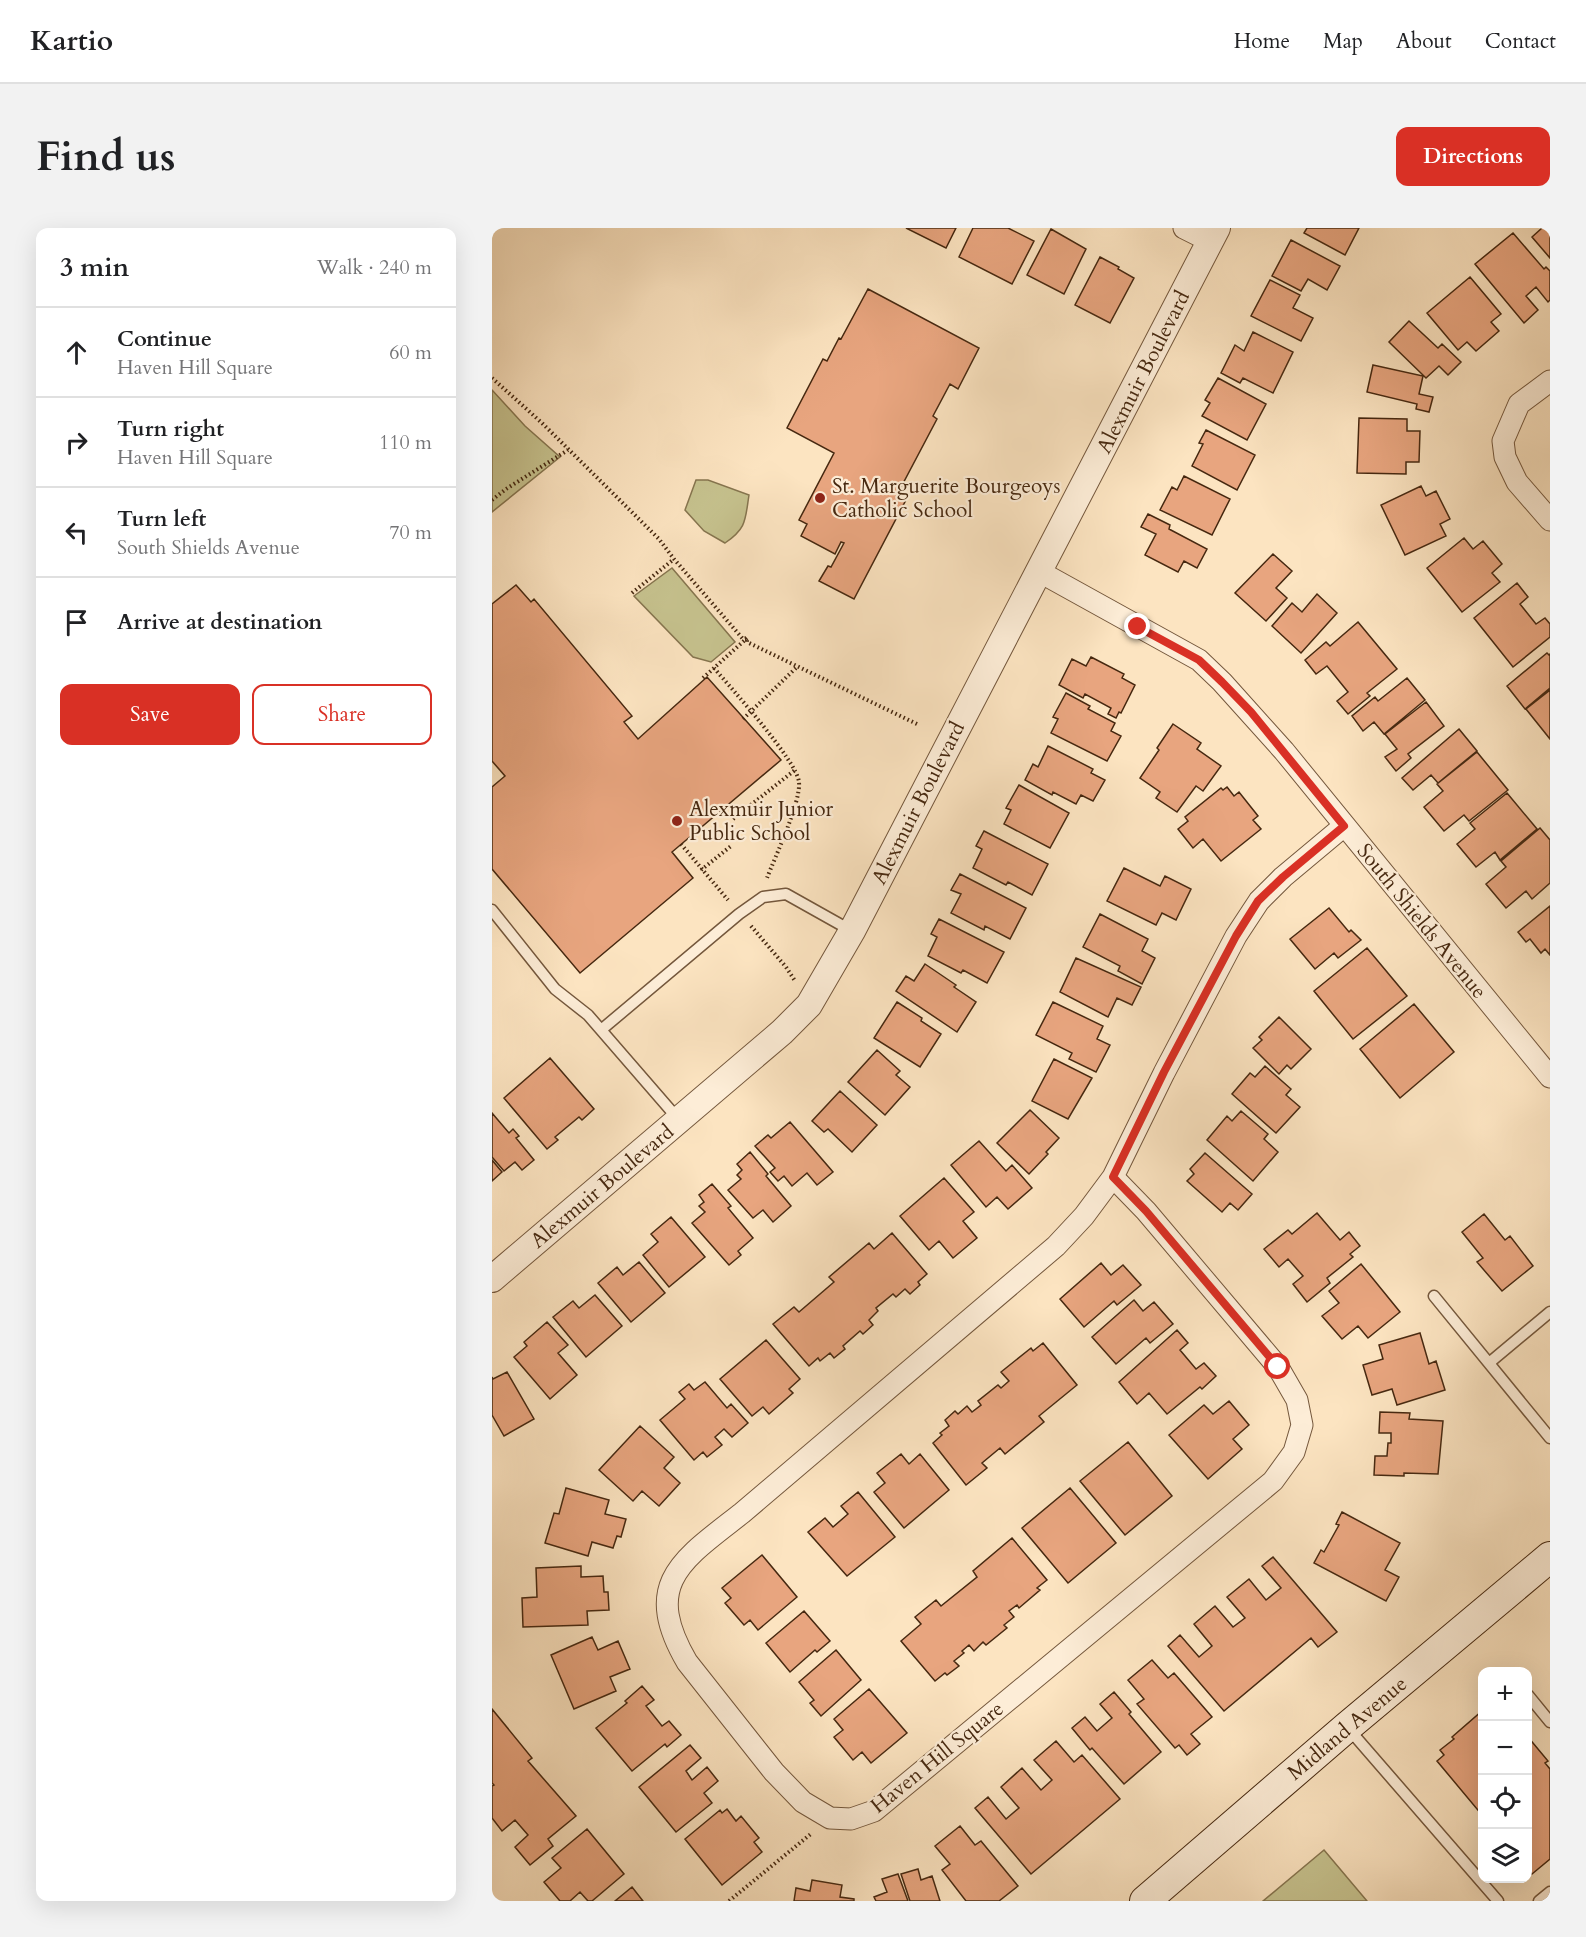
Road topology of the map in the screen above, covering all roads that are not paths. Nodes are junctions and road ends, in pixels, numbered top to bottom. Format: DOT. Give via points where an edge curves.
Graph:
graph roads {
  1 [pos="1184,228"];
  2 [pos="1214,235"];
  3 [pos="1550,381"];
  4 [pos="1550,520"];
  5 [pos="1040,572"];
  6 [pos="1344,826"];
  7 [pos="492,910"];
  8 [pos="852,931"];
  9 [pos="601,1030"];
  10 [pos="1550,1077"];
  11 [pos="680,1120"];
  12 [pos="1113,1177"];
  13 [pos="492,1279"];
  14 [pos="1434,1296"];
  15 [pos="1550,1312"];
  16 [pos="1489,1363"];
  17 [pos="1550,1438"];
  18 [pos="1550,1557"];
  19 [pos="1532,1701"];
  20 [pos="1550,1722"];
  21 [pos="1347,1727"];
  22 [pos="1550,1892"];
  23 [pos="1145,1901"];
  24 [pos="1498,1901"];
  25 [pos="1539,1901"];
  1 -- 2 [label="street"];
  2 -- 5 [label="street, Alexmuir Boulevard"];
  3 -- 4 [label="street" via="1519,404 1503,441 1505,458 1517,482"];
  5 -- 6 [label="street, South Shields Avenue" via="1199,660 1251,712"];
  5 -- 8 [label="street, Alexmuir Boulevard"];
  6 -- 10 [label="street, South Shields Avenue"];
  6 -- 12 [label="street" via="1258,901 1164,1072"];
  7 -- 9 [label="lane" via="555,989"];
  8 -- 9 [label="lane" via="786,894 764,897"];
  8 -- 11 [label="street, Alexmuir Boulevard" via="809,1005"];
  9 -- 11 [label="lane"];
  11 -- 13 [label="street, Alexmuir Boulevard"];
  12 -- 12 [label="street, Haven Hill Square" via="1056,1246 695,1550 677,1570 667,1592 668,1623 687,1662 774,1772 803,1802 830,1818 851,1819 874,1811 1273,1481 1294,1452 1302,1425 1297,1400 1278,1367"];
  14 -- 16 [label="lane"];
  15 -- 16 [label="lane"];
  16 -- 17 [label="lane"];
  18 -- 21 [label="main road, Midland Avenue"];
  19 -- 20 [label="lane"];
  21 -- 23 [label="main road, Midland Avenue"];
  21 -- 24 [label="lane"];
  22 -- 25 [label="lane"];
}
